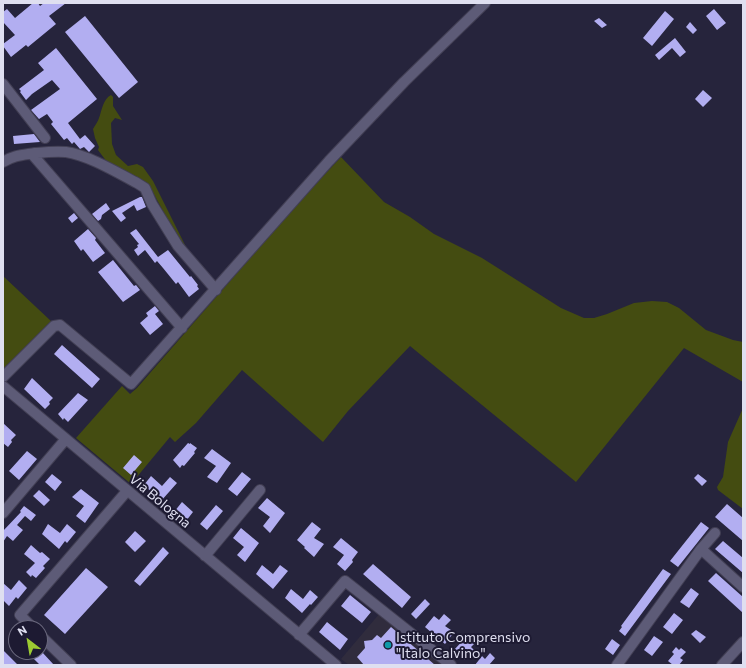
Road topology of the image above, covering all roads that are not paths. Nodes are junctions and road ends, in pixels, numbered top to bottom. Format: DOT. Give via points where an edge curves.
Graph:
graph roads {
  1 [pos="485,3"];
  2 [pos="3,84"];
  3 [pos="44,138"];
  4 [pos="32,154"];
  5 [pos="3,162"];
  6 [pos="216,290"];
  7 [pos="182,328"];
  8 [pos="3,377"];
  9 [pos="4,388"];
  10 [pos="65,440"];
  11 [pos="260,490"];
  12 [pos="127,491"];
  13 [pos="3,513"];
  14 [pos="715,533"];
  15 [pos="701,549"];
  16 [pos="205,556"];
  17 [pos="743,587"];
  18 [pos="25,620"];
  19 [pos="300,635"];
  20 [pos="743,642"];
  21 [pos="48,643"];
  22 [pos="71,665"];
  23 [pos="336,665"];
  24 [pos="451,665"];
  25 [pos="617,665"];
  26 [pos="722,665"];
  1 -- 6 [label="street" via="409,77 329,161"];
  2 -- 3 [label="street"];
  4 -- 5 [label="street" via="21,154"];
  4 -- 6 [label="street" via="68,152 145,188 178,246"];
  4 -- 7 [label="street"];
  6 -- 7 [label="street"];
  7 -- 8 [label="street" via="131,384 60,324 54,326"];
  9 -- 10 [label="street, Via Bologna"];
  10 -- 12 [label="street, Via Bologna"];
  10 -- 13 [label="street"];
  11 -- 16 [label="street"];
  12 -- 16 [label="street, Via Bologna"];
  12 -- 18 [label="street" via="20,615"];
  14 -- 15 [label="street"];
  15 -- 17 [label="street"];
  15 -- 25 [label="street"];
  16 -- 19 [label="street, Via Bologna"];
  19 -- 23 [label="street, Via Bologna"];
  19 -- 24 [label="street" via="345,581"];
  20 -- 26 [label="street"];
  21 -- 22 [label="street"];
}
